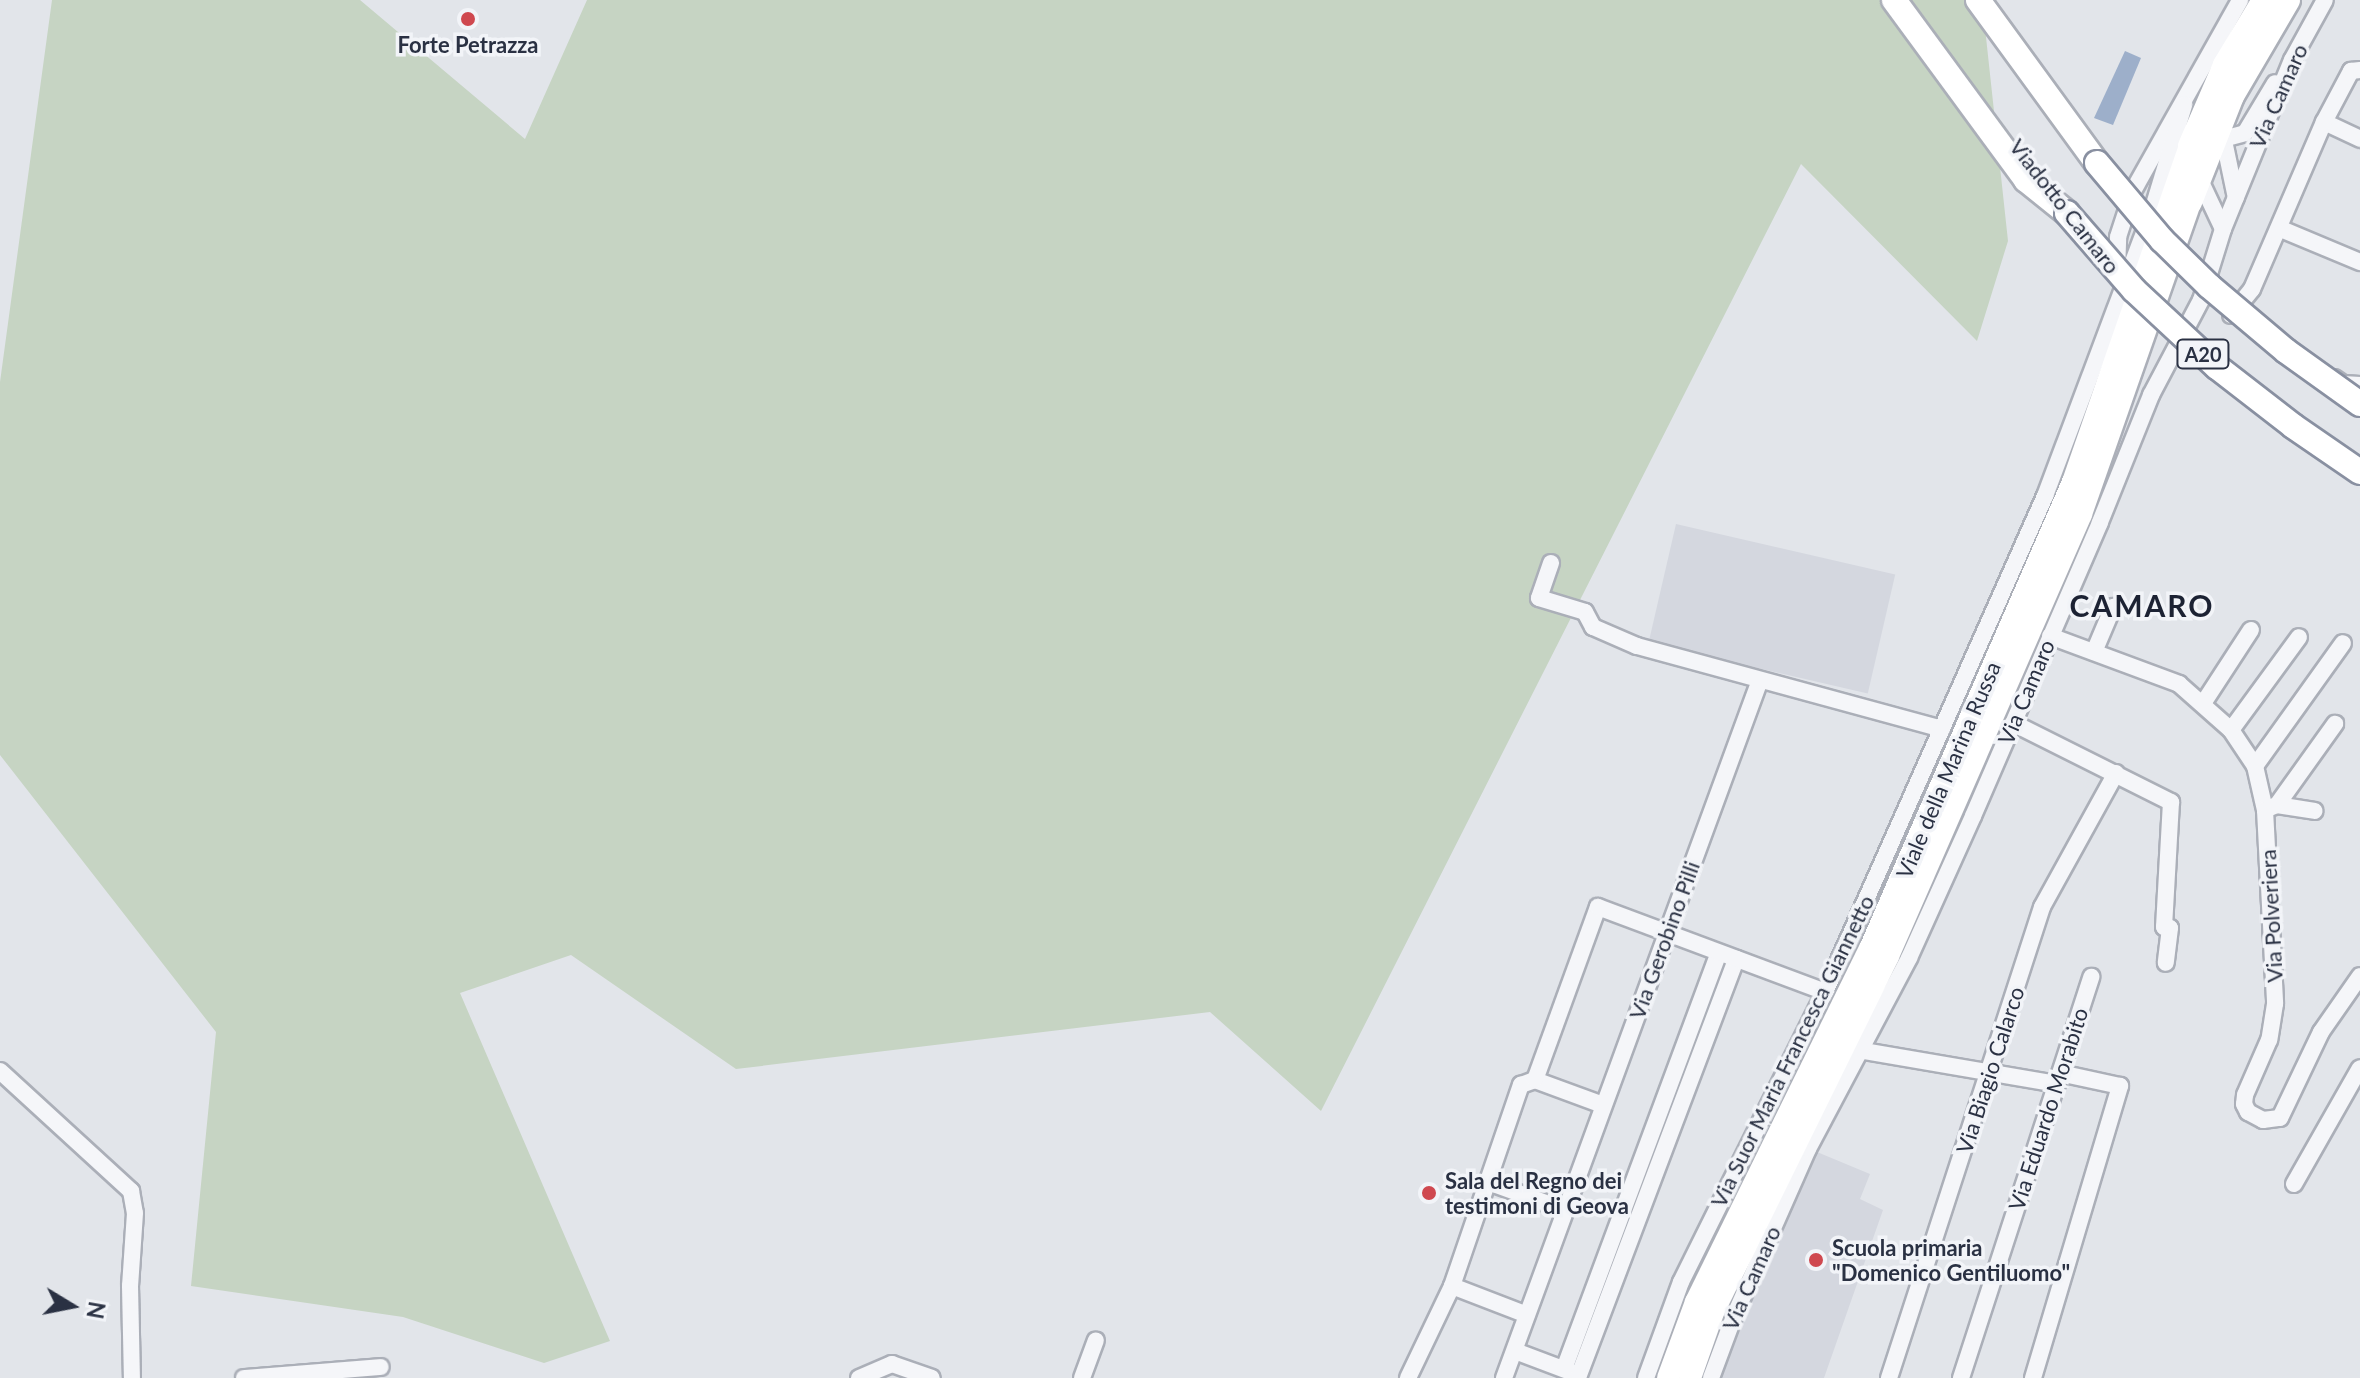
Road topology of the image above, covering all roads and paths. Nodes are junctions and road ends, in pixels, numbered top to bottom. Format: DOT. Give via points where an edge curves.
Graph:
graph roads {
  1 [pos="1894,0"];
  2 [pos="1914,0"];
  3 [pos="1978,0"];
  4 [pos="2240,0"];
  5 [pos="2264,0"];
  6 [pos="2288,0"];
  7 [pos="2325,0"];
  8 [pos="2292,60"];
  9 [pos="2360,70"];
  10 [pos="2324,122"];
  11 [pos="2360,139"];
  12 [pos="2195,142"];
  13 [pos="2237,188"];
  14 [pos="2198,191"];
  15 [pos="2067,213"];
  16 [pos="2223,229"];
  17 [pos="2281,229"];
  18 [pos="2360,262"];
  19 [pos="2106,327"];
  20 [pos="2360,385"];
  21 [pos="2360,404"];
  22 [pos="2360,472"];
  23 [pos="1551,563"];
  24 [pos="2113,607"];
  25 [pos="2251,630"];
  26 [pos="2050,636"];
  27 [pos="2299,637"];
  28 [pos="2343,643"];
  29 [pos="2094,652"];
  30 [pos="1760,680"];
  31 [pos="2204,702"];
  32 [pos="2013,723"];
  33 [pos="2335,724"];
  34 [pos="1942,729"];
  35 [pos="2231,730"];
  36 [pos="2255,766"];
  37 [pos="2116,773"];
  38 [pos="2271,808"];
  39 [pos="2315,811"];
  40 [pos="1666,933"];
  41 [pos="1719,953"];
  42 [pos="1736,959"];
  43 [pos="2166,963"];
  44 [pos="2360,976"];
  45 [pos="2091,977"];
  46 [pos="1825,992"];
  47 [pos="1858,1050"];
  48 [pos="2360,1068"];
  49 [pos="0,1071"];
  50 [pos="1991,1073"];
  51 [pos="2058,1079"];
  52 [pos="1535,1080"];
  53 [pos="1603,1105"];
  54 [pos="1488,1182"];
  55 [pos="2294,1184"];
  56 [pos="1565,1210"];
  57 [pos="1452,1286"];
  58 [pos="1527,1315"];
  59 [pos="1096,1340"];
  60 [pos="1515,1351"];
  61 [pos="381,1367"];
  62 [pos="1564,1369"];
  63 [pos="132,1378"];
  64 [pos="244,1378"];
  65 [pos="859,1378"];
  66 [pos="932,1378"];
  67 [pos="1082,1378"];
  68 [pos="1408,1378"];
  69 [pos="1504,1378"];
  70 [pos="1646,1378"];
  71 [pos="1668,1378"];
  72 [pos="1690,1378"];
  73 [pos="1711,1378"];
  74 [pos="1889,1378"];
  75 [pos="1961,1378"];
  76 [pos="2033,1378"];
  1 -- 15 [label="highway" via="2026,180"];
  2 -- 15 [label="highway, Viadotto Camaro / A20"];
  3 -- 21 [label="highway, A20, bridge" via="2097,163 2162,240 2246,318"];
  4 -- 12 [label="street" via="2184,105"];
  5 -- 12 [label="highway" via="2225,65"];
  6 -- 12 [label="highway"];
  7 -- 8 [label="street, Via Camaro"];
  8 -- 12 [label="street" via="2245,133"];
  8 -- 13 [label="street, Via Camaro"];
  9 -- 10 [label="street" via="2351,71"];
  10 -- 11 [label="street"];
  10 -- 17 [label="street"];
  12 -- 13 [label="street"];
  12 -- 14 [label="highway"];
  12 -- 19 [label="street" via="2153,208"];
  12 -- 19 [label="street" via="2133,191 2123,217"];
  12 -- 71 [label="main road, Viale della Marina Russa" via="2073,482 1870,949 1707,1279"];
  13 -- 14 [label="street"];
  13 -- 16 [label="street, Via Camaro"];
  14 -- 16 [label="street"];
  14 -- 72 [label="main road, Viale della Marina Russa" via="2081,514 1888,956 1725,1287"];
  15 -- 22 [label="highway, Viadotto Camaro / A20, bridge" via="2134,290 2217,367"];
  16 -- 26 [label="street, Via Camaro" via="2201,300 2151,395"];
  17 -- 18 [label="street"];
  17 -- 20 [label="street" via="2252,289 2229,317 2343,384"];
  19 -- 34 [label="street, Via Suor Maria Francesca Giannetto" via="2045,496"];
  23 -- 30 [label="street" via="1539,598 1585,612 1593,627 1637,646"];
  24 -- 29 [label="street"];
  25 -- 31 [label="street"];
  26 -- 29 [label="street, Via Polveriera"];
  26 -- 32 [label="street, Via Camaro"];
  27 -- 35 [label="street"];
  28 -- 36 [label="street"];
  29 -- 31 [label="street, Via Polveriera" via="2170,680"];
  30 -- 34 [label="street"];
  30 -- 40 [label="street, Via Gerobino Pilli"];
  31 -- 35 [label="street, Via Polveriera"];
  32 -- 37 [label="street"];
  32 -- 47 [label="street, Via Camaro" via="1909,958"];
  33 -- 38 [label="street"];
  34 -- 46 [label="street, Via Suor Maria Francesca Giannetto"];
  35 -- 36 [label="street, Via Polveriera"];
  36 -- 38 [label="street, Via Polveriera"];
  37 -- 43 [label="street" via="2171,802"];
  37 -- 50 [label="street, Via Biagio Calarco" via="2042,907"];
  38 -- 39 [label="street"];
  38 -- 44 [label="street, Via Polveriera" via="2275,1004 2269,1040 2245,1095 2248,1112 2263,1120 2280,1118 2321,1032"];
  40 -- 41 [label="street"];
  40 -- 52 [label="street" via="1598,907"];
  40 -- 53 [label="street, Via Gerobino Pilli"];
  41 -- 42 [label="street"];
  41 -- 62 [label="street"];
  42 -- 46 [label="street"];
  42 -- 62 [label="street" via="1579,1375"];
  45 -- 51 [label="street, Via Eduardo Morabito"];
  46 -- 70 [label="street, Via Suor Maria Francesca Giannetto" via="1681,1282"];
  47 -- 50 [label="street"];
  47 -- 73 [label="street, Via Camaro" via="1808,1149"];
  48 -- 55 [label="street"];
  49 -- 63 [label="street" via="131,1191"];
  50 -- 51 [label="street"];
  50 -- 74 [label="street, Via Biagio Calarco"];
  51 -- 75 [label="street, Via Eduardo Morabito"];
  51 -- 76 [label="street" via="2120,1086"];
  52 -- 53 [label="street"];
  52 -- 54 [label="street" via="1521,1085"];
  53 -- 56 [label="street, Via Gerobino Pilli"];
  54 -- 56 [label="street"];
  54 -- 57 [label="street"];
  56 -- 58 [label="street, Via Gerobino Pilli"];
  57 -- 58 [label="street"];
  57 -- 68 [label="street"];
  58 -- 60 [label="street, Via Gerobino Pilli"];
  59 -- 67 [label="street"];
  60 -- 62 [label="street"];
  60 -- 69 [label="street, Via Gerobino Pilli"];
  61 -- 64 [label="street"];
  65 -- 66 [label="street" via="892,1364"];
}
